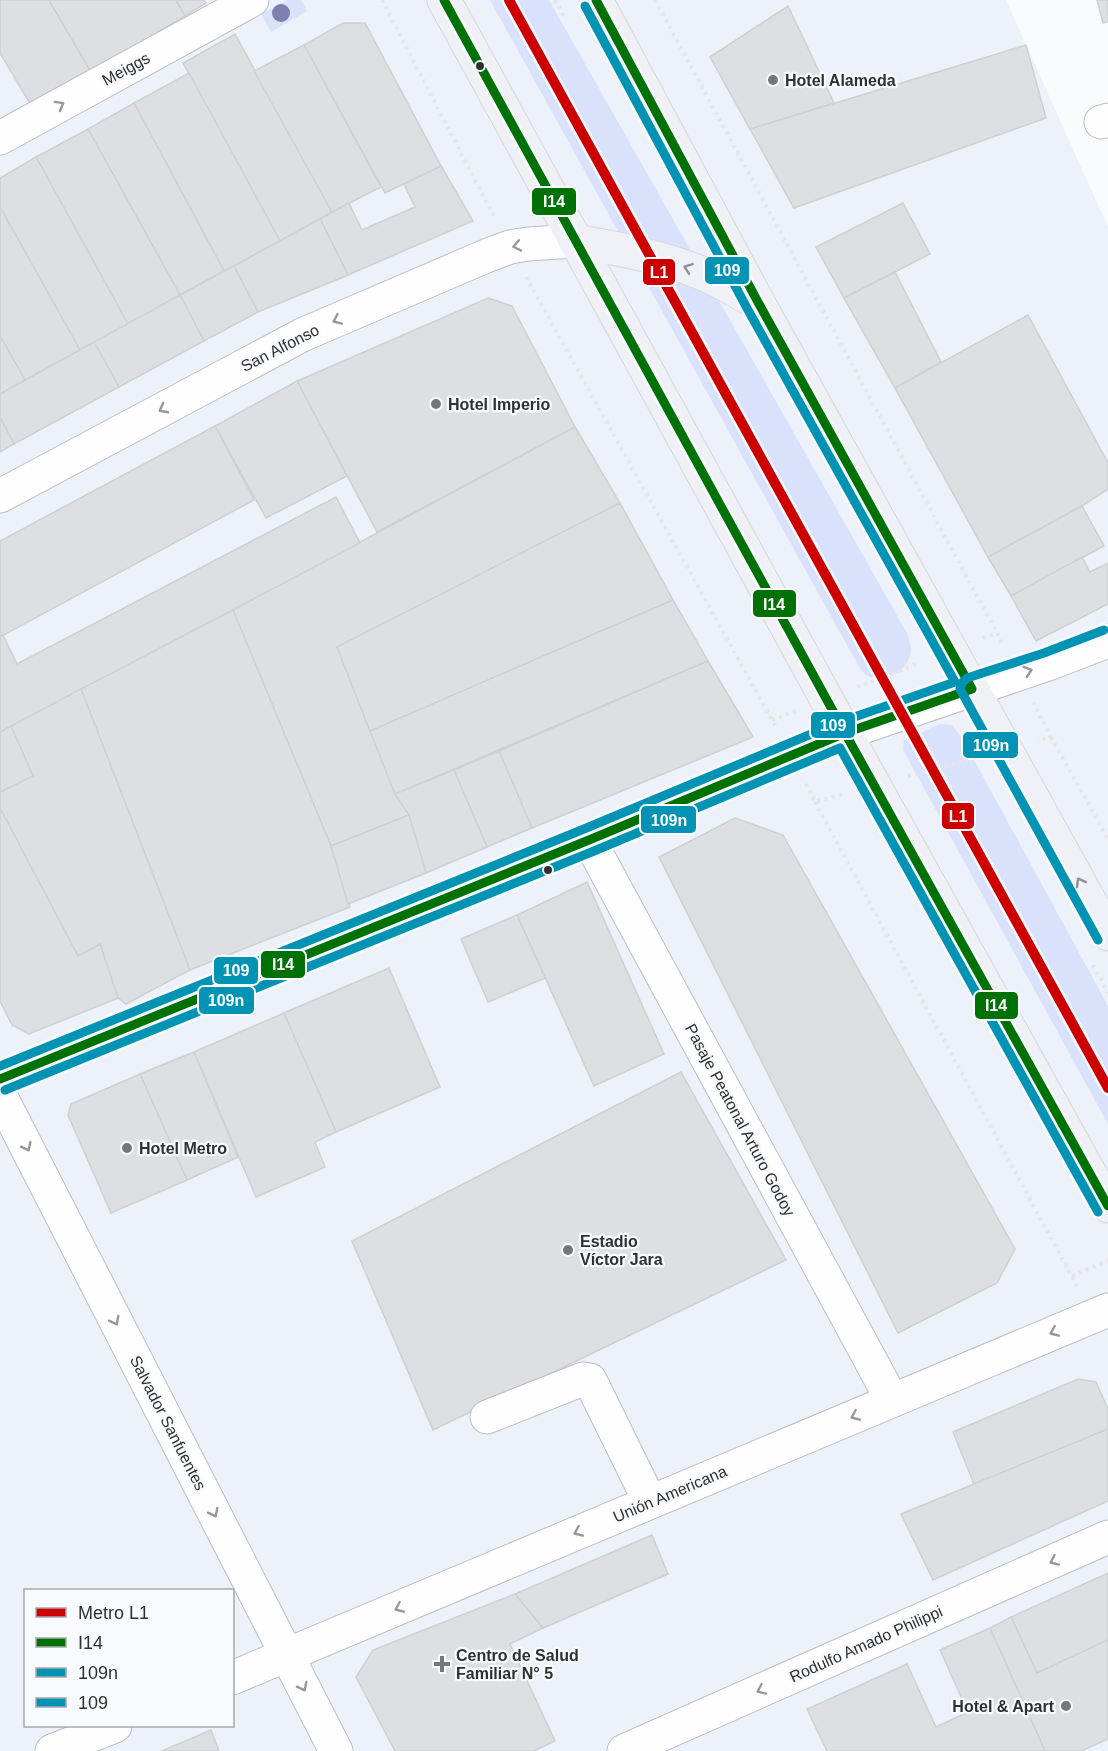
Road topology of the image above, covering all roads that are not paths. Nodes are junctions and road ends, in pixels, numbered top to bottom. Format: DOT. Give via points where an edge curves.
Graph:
graph roads {
  1 [pos="252,0"];
  2 [pos="444,0"];
  3 [pos="596,0"];
  4 [pos="3,129"];
  5 [pos="575,240"];
  6 [pos="759,303"];
  7 [pos="0,496"];
  8 [pos="1108,641"];
  9 [pos="972,689"];
  10 [pos="845,733"];
  11 [pos="589,840"];
  12 [pos="1108,934"];
  13 [pos="0,1079"];
  14 [pos="0,1095"];
  15 [pos="1108,1206"];
  16 [pos="1101,1313"];
  17 [pos="892,1400"];
  18 [pos="487,1417"];
  19 [pos="650,1502"];
  20 [pos="1108,1537"];
  21 [pos="286,1655"];
  22 [pos="234,1677"];
  23 [pos="110,1727"];
  24 [pos="52,1751"];
  25 [pos="336,1751"];
  26 [pos="624,1751"];
  4 -- 1 [label="street, Meiggs, one-way"];
  2 -- 5 [label="main road"];
  3 -- 6 [label="main road"];
  6 -- 5 [label="main road, one-way" via="674,263"];
  5 -- 7 [label="street, San Alfonso, one-way" via="510,247 302,336"];
  5 -- 10 [label="main road"];
  6 -- 9 [label="main road"];
  9 -- 8 [label="street, one-way"];
  9 -- 10 [label="street"];
  12 -- 9 [label="main road, one-way"];
  10 -- 11 [label="street"];
  10 -- 15 [label="main road"];
  11 -- 13 [label="street"];
  11 -- 17 [label="street, Pasaje Peatonal Arturo Godoy"];
  14 -- 21 [label="street, Salvador Sanfuentes, one-way"];
  16 -- 17 [label="street, Unión Americana, one-way"];
  17 -- 19 [label="street, Unión Americana, one-way"];
  18 -- 19 [label="street" via="583,1379 590,1380"];
  19 -- 21 [label="street, Unión Americana, one-way"];
  20 -- 26 [label="street, Rodulfo Amado Philippi, one-way"];
  21 -- 22 [label="street, Unión Americana"];
  21 -- 25 [label="street, Salvador Sanfuentes, one-way"];
  23 -- 24 [label="street"];
}
